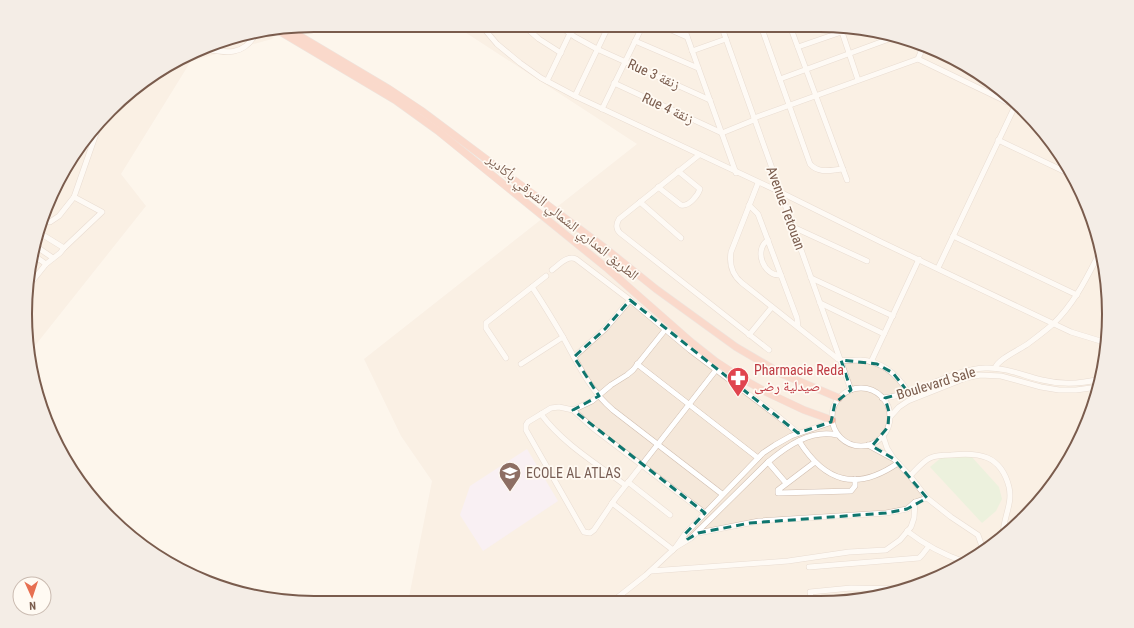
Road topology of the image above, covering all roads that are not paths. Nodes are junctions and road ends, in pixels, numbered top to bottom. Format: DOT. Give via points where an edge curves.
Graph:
graph roads {
  1 [pos="487,32"];
  2 [pos="531,32"];
  3 [pos="567,32"];
  4 [pos="606,32"];
  5 [pos="640,32"];
  6 [pos="676,32"];
  7 [pos="685,32"];
  8 [pos="723,32"];
  9 [pos="763,32"];
  10 [pos="792,32"];
  11 [pos="295,33"];
  12 [pos="839,33"];
  13 [pos="842,33"];
  14 [pos="283,34"];
  15 [pos="570,34"];
  16 [pos="687,37"];
  17 [pos="252,39"];
  18 [pos="726,39"];
  19 [pos="886,40"];
  20 [pos="635,41"];
  21 [pos="798,47"];
  22 [pos="597,49"];
  23 [pos="214,50"];
  24 [pos="692,51"];
  25 [pos="922,51"];
  26 [pos="561,53"];
  27 [pos="849,54"];
  28 [pos="918,59"];
  29 [pos="625,62"];
  30 [pos="698,68"];
  31 [pos="806,69"];
  32 [pos="780,79"];
  33 [pos="547,80"];
  34 [pos="858,80"];
  35 [pos="614,83"];
  36 [pos="816,95"];
  37 [pos="575,96"];
  38 [pos="710,100"];
  39 [pos="1005,101"];
  40 [pos="789,105"];
  41 [pos="602,109"];
  42 [pos="1013,109"];
  43 [pos="754,119"];
  44 [pos="722,133"];
  45 [pos="95,136"];
  46 [pos="998,140"];
  47 [pos="699,155"];
  48 [pos="843,169"];
  49 [pos="1062,170"];
  50 [pos="678,172"];
  51 [pos="736,173"];
  52 [pos="847,180"];
  53 [pos="758,183"];
  54 [pos="658,188"];
  55 [pos="780,192"];
  56 [pos="74,198"];
  57 [pos="640,202"];
  58 [pos="749,205"];
  59 [pos="47,222"];
  60 [pos="793,227"];
  61 [pos="44,235"];
  62 [pos="953,236"];
  63 [pos="681,238"];
  64 [pos="768,240"];
  65 [pos="64,248"];
  66 [pos="40,249"];
  67 [pos="37,258"];
  68 [pos="53,258"];
  69 [pos="1097,258"];
  70 [pos="919,260"];
  71 [pos="867,261"];
  72 [pos="46,264"];
  73 [pos="938,268"];
  74 [pos="552,270"];
  75 [pos="781,275"];
  76 [pos="546,276"];
  77 [pos="811,278"];
  78 [pos="34,279"];
  79 [pos="532,287"];
  80 [pos="1077,295"];
  81 [pos="630,300"];
  82 [pos="820,303"];
  83 [pos="772,307"];
  84 [pos="893,316"];
  85 [pos="1053,323"];
  86 [pos="798,327"];
  87 [pos="665,330"];
  88 [pos="884,334"];
  89 [pos="749,335"];
  90 [pos="563,337"];
  91 [pos="1100,342"];
  92 [pos="769,350"];
  93 [pos="574,357"];
  94 [pos="506,358"];
  95 [pos="841,360"];
  96 [pos="871,362"];
  97 [pos="521,364"];
  98 [pos="637,364"];
  99 [pos="995,368"];
  100 [pos="716,370"];
  101 [pos="1094,380"];
  102 [pos="1092,388"];
  103 [pos="851,390"];
  104 [pos="908,392"];
  105 [pos="900,395"];
  106 [pos="599,396"];
  107 [pos="839,398"];
  108 [pos="882,398"];
  109 [pos="903,403"];
  110 [pos="690,405"];
  111 [pos="573,410"];
  112 [pos="541,414"];
  113 [pos="890,417"];
  114 [pos="832,421"];
  115 [pos="798,433"];
  116 [pos="837,435"];
  117 [pos="883,436"];
  118 [pos="799,441"];
  119 [pos="659,444"];
  120 [pos="868,445"];
  121 [pos="758,458"];
  122 [pos="896,461"];
  123 [pos="768,462"];
  124 [pos="815,462"];
  125 [pos="642,465"];
  126 [pos="910,476"];
  127 [pos="856,479"];
  128 [pos="786,483"];
  129 [pos="627,484"];
  130 [pos="722,494"];
  131 [pos="927,498"];
  132 [pos="915,502"];
  133 [pos="612,503"];
  134 [pos="705,513"];
  135 [pos="670,515"];
  136 [pos="1004,528"];
  137 [pos="907,531"];
  138 [pos="698,533"];
  139 [pos="684,534"];
  140 [pos="691,538"];
  141 [pos="982,545"];
  142 [pos="929,546"];
  143 [pos="674,548"];
  144 [pos="958,560"];
  145 [pos="809,567"];
  146 [pos="650,571"];
  147 [pos="884,589"];
  148 [pos="621,596"];
  149 [pos="812,596"];
  1 -- 33 [label="street" via="520,64"];
  2 -- 26 [label="street"];
  3 -- 15 [label="street, Rue 3 زنقة"];
  4 -- 22 [label="street"];
  5 -- 20 [label="street"];
  6 -- 16 [label="street"];
  7 -- 16 [label="street"];
  8 -- 18 [label="street, Avenue Tetouan"];
  9 -- 32 [label="street"];
  10 -- 21 [label="street"];
  11 -- 107 [label="highway, الطريق المداري الشمالي الشرقي بأكادير" via="422,111 736,347 782,374"];
  12 -- 21 [label="street"];
  13 -- 27 [label="street"];
  14 -- 114 [label="highway, الطريق المداري الشمالي الشرقي بأكادير" via="430,124 608,269 715,361 768,393"];
  15 -- 22 [label="street, Rue 3 زنقة"];
  15 -- 26 [label="street"];
  16 -- 24 [label="street"];
  17 -- 23 [label="street" via="236,51"];
  18 -- 24 [label="street"];
  18 -- 43 [label="street, Avenue Tetouan"];
  19 -- 27 [label="street"];
  20 -- 29 [label="street"];
  20 -- 30 [label="street"];
  21 -- 31 [label="street"];
  22 -- 29 [label="street, Rue 3 زنقة"];
  22 -- 37 [label="street"];
  24 -- 30 [label="street"];
  25 -- 28 [label="street"];
  26 -- 33 [label="street"];
  27 -- 31 [label="street"];
  27 -- 34 [label="street"];
  28 -- 34 [label="street"];
  28 -- 39 [label="street"];
  29 -- 35 [label="street"];
  29 -- 38 [label="street, Rue 3 زنقة"];
  30 -- 38 [label="street"];
  31 -- 32 [label="street"];
  31 -- 36 [label="street"];
  32 -- 40 [label="street"];
  33 -- 37 [label="street"];
  34 -- 36 [label="street"];
  35 -- 41 [label="street"];
  35 -- 44 [label="street, Rue 4 زنقة"];
  36 -- 40 [label="street"];
  36 -- 48 [label="street"];
  37 -- 41 [label="street"];
  38 -- 44 [label="street"];
  40 -- 43 [label="street"];
  40 -- 48 [label="street" via="812,166 821,171"];
  41 -- 47 [label="street"];
  42 -- 46 [label="street"];
  43 -- 44 [label="street"];
  43 -- 55 [label="street, Avenue Tetouan"];
  44 -- 51 [label="street"];
  45 -- 56 [label="street"];
  46 -- 49 [label="street"];
  46 -- 62 [label="street"];
  47 -- 50 [label="street"];
  47 -- 51 [label="street"];
  48 -- 52 [label="street"];
  50 -- 54 [label="street"];
  50 -- 54 [label="street" via="700,189 688,205 682,205"];
  51 -- 53 [label="street"];
  53 -- 55 [label="street"];
  53 -- 58 [label="street"];
  54 -- 57 [label="street"];
  55 -- 60 [label="street, Avenue Tetouan"];
  55 -- 70 [label="street"];
  56 -- 59 [label="street" via="58,216"];
  56 -- 65 [label="street" via="102,212"];
  57 -- 63 [label="street"];
  57 -- 89 [label="street" via="619,219 618,232"];
  58 -- 64 [label="street" via="760,218"];
  58 -- 83 [label="street" via="731,252 731,268 739,281"];
  60 -- 71 [label="street"];
  60 -- 77 [label="street, Avenue Tetouan"];
  61 -- 65 [label="street"];
  62 -- 73 [label="street"];
  62 -- 80 [label="street"];
  64 -- 75 [label="street"];
  64 -- 75 [label="street" via="760,251 765,266 776,275"];
  65 -- 68 [label="street"];
  66 -- 68 [label="street"];
  67 -- 72 [label="street"];
  68 -- 72 [label="street"];
  69 -- 80 [label="street, Boulevard Sale"];
  70 -- 73 [label="street"];
  70 -- 84 [label="street"];
  72 -- 78 [label="street"];
  73 -- 85 [label="street"];
  74 -- 81 [label="street" via="569,258 575,258"];
  75 -- 86 [label="street" via="798,318"];
  76 -- 79 [label="street"];
  77 -- 82 [label="street, Avenue Tetouan"];
  77 -- 84 [label="street"];
  79 -- 90 [label="street"];
  79 -- 94 [label="street" via="485,324"];
  80 -- 85 [label="street, Boulevard Sale"];
  81 -- 87 [label="street"];
  81 -- 93 [label="street" via="605,329"];
  82 -- 88 [label="street"];
  82 -- 95 [label="street, Avenue Tetouan"];
  83 -- 86 [label="street"];
  83 -- 89 [label="street"];
  84 -- 88 [label="street"];
  85 -- 91 [label="street"];
  85 -- 99 [label="street, Boulevard Sale"];
  86 -- 95 [label="street"];
  87 -- 98 [label="street"];
  87 -- 100 [label="street"];
  88 -- 96 [label="street"];
  89 -- 92 [label="street"];
  90 -- 93 [label="street"];
  90 -- 97 [label="street"];
  93 -- 106 [label="street"];
  95 -- 96 [label="street"];
  95 -- 103 [label="street, Avenue Tetouan"];
  96 -- 104 [label="street" via="893,373"];
  98 -- 106 [label="street"];
  98 -- 110 [label="street"];
  99 -- 101 [label="street" via="1060,383"];
  99 -- 104 [label="street, Boulevard Sale" via="969,370"];
  100 -- 110 [label="street"];
  100 -- 115 [label="street"];
  102 -- 109 [label="street" via="1058,390 1001,376 980,375"];
  103 -- 107 [label="street"];
  103 -- 108 [label="street" via="868,389"];
  104 -- 105 [label="street, Boulevard Sale"];
  105 -- 108 [label="street, Boulevard Sale"];
  105 -- 109 [label="street"];
  106 -- 111 [label="street"];
  106 -- 119 [label="street" via="613,410"];
  107 -- 114 [label="street" via="833,409"];
  108 -- 113 [label="street" via="888,407"];
  109 -- 113 [label="street"];
  110 -- 119 [label="street"];
  110 -- 121 [label="street"];
  111 -- 112 [label="street" via="557,407"];
  111 -- 125 [label="street"];
  112 -- 129 [label="street" via="563,438"];
  112 -- 133 [label="street" via="528,422 526,428 584,532 593,532"];
  113 -- 117 [label="street"];
  114 -- 115 [label="street"];
  114 -- 116 [label="street"];
  115 -- 121 [label="street" via="775,445"];
  116 -- 118 [label="street" via="822,433"];
  116 -- 120 [label="street" via="848,444"];
  117 -- 120 [label="street"];
  117 -- 122 [label="street"];
  118 -- 123 [label="street"];
  118 -- 124 [label="street"];
  119 -- 125 [label="street"];
  119 -- 130 [label="street"];
  120 -- 122 [label="street"];
  121 -- 130 [label="street"];
  122 -- 126 [label="street"];
  122 -- 127 [label="street" via="885,471 871,477"];
  123 -- 128 [label="street"];
  123 -- 138 [label="street"];
  124 -- 127 [label="street" via="832,474"];
  124 -- 128 [label="street"];
  125 -- 129 [label="street"];
  125 -- 134 [label="street"];
  126 -- 131 [label="street"];
  126 -- 136 [label="street" via="924,462 936,456 972,453 991,460 1004,474 1009,489 1009,506"];
  127 -- 128 [label="street" via="851,491 778,493"];
  129 -- 133 [label="street"];
  129 -- 135 [label="street"];
  130 -- 134 [label="street"];
  131 -- 132 [label="street"];
  131 -- 141 [label="street" via="978,535"];
  132 -- 137 [label="street" via="914,518"];
  132 -- 138 [label="street" via="907,509 886,513 764,521"];
  133 -- 143 [label="street"];
  134 -- 139 [label="street"];
  137 -- 142 [label="street"];
  137 -- 146 [label="street" via="886,550 849,552 788,561"];
  138 -- 140 [label="street"];
  139 -- 140 [label="street" via="688,539"];
  139 -- 143 [label="street"];
  140 -- 143 [label="street"];
  142 -- 144 [label="street"];
  142 -- 145 [label="street" via="918,558"];
  143 -- 146 [label="street"];
  146 -- 148 [label="street"];
  147 -- 149 [label="street" via="851,588 810,592"];
}
